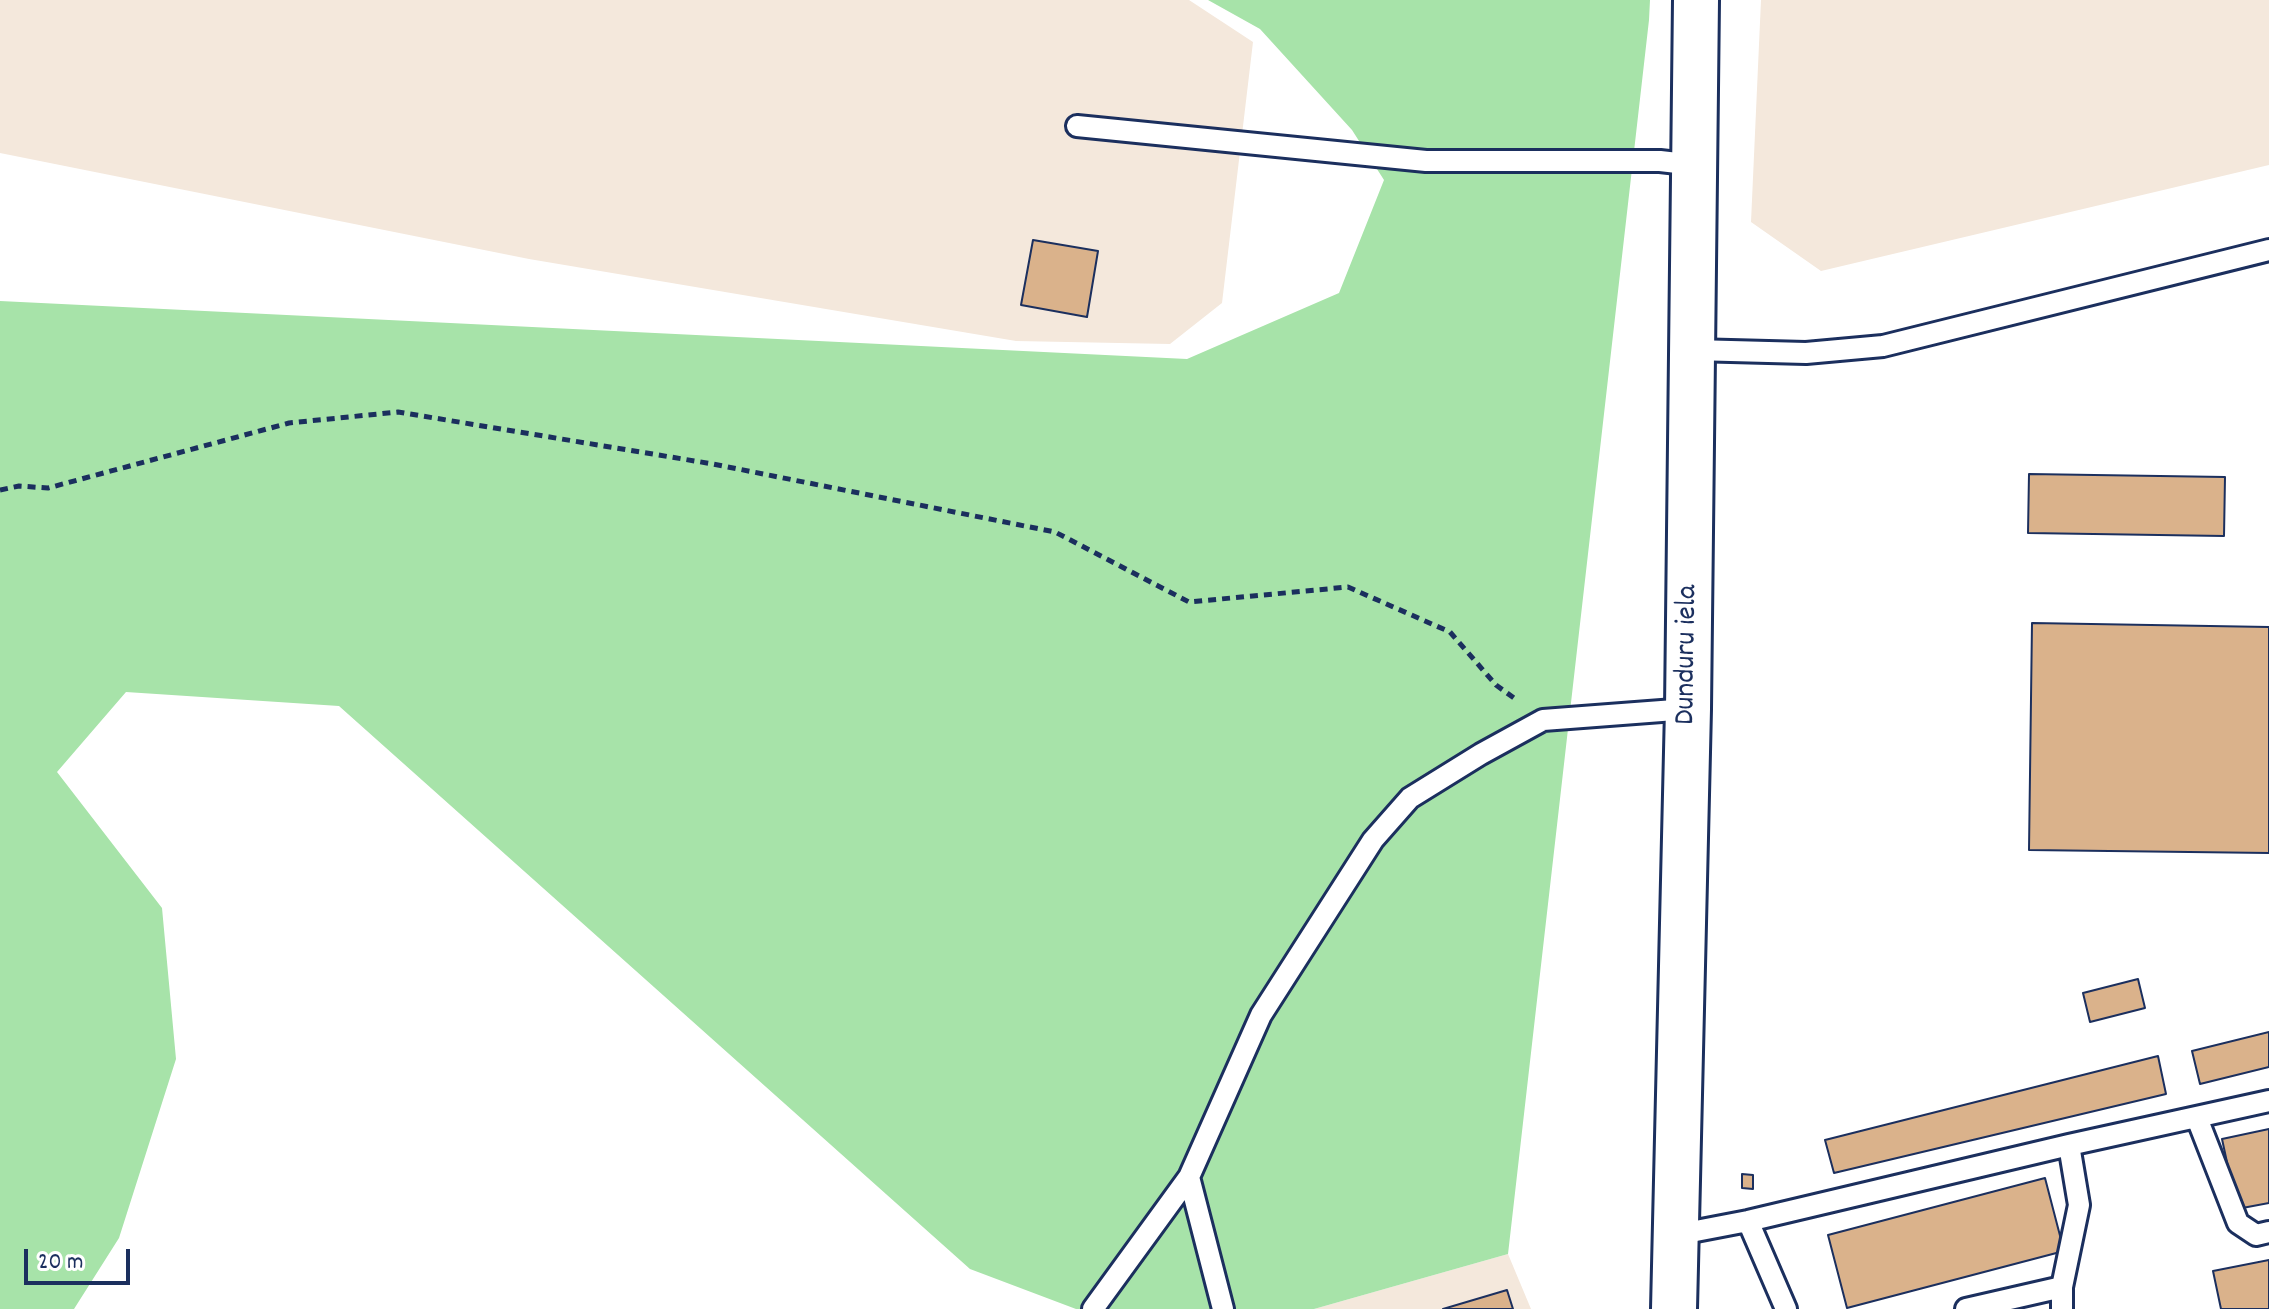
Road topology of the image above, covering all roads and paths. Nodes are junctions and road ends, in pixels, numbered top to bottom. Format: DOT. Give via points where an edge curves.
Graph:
graph roads {
  1 [pos="1696,0"];
  2 [pos="1077,126"];
  3 [pos="1695,165"];
  4 [pos="2269,250"];
  5 [pos="1693,350"];
  6 [pos="0,490"];
  7 [pos="1688,709"];
  8 [pos="1543,720"];
  9 [pos="2269,1101"];
  10 [pos="2197,1118"];
  11 [pos="2069,1145"];
  12 [pos="1189,1177"];
  13 [pos="1748,1221"];
  14 [pos="2269,1232"];
  15 [pos="1675,1235"];
  16 [pos="2062,1287"];
  17 [pos="1093,1309"];
  18 [pos="1223,1309"];
  19 [pos="1674,1309"];
  20 [pos="1786,1309"];
  21 [pos="1966,1309"];
  22 [pos="2062,1309"];
  1 -- 3 [label="street, Dunduru iela"];
  2 -- 3 [label="lane" via="1426,161"];
  3 -- 5 [label="street, Dunduru iela"];
  4 -- 5 [label="lane" via="1883,346 1806,353"];
  5 -- 7 [label="street, Dunduru iela"];
  6 -- 8 [label="path" via="48,488 289,423 398,412 713,464 1055,532 1189,602 1348,587 1450,632 1496,685"];
  7 -- 8 [label="lane"];
  7 -- 15 [label="street, Dunduru iela"];
  8 -- 12 [label="lane" via="1410,798 1373,840 1261,1015"];
  9 -- 10 [label="lane"];
  10 -- 11 [label="lane"];
  10 -- 14 [label="lane" via="2238,1223 2256,1235"];
  11 -- 13 [label="lane"];
  11 -- 16 [label="lane" via="2079,1205"];
  12 -- 17 [label="lane"];
  12 -- 18 [label="lane"];
  13 -- 15 [label="lane"];
  13 -- 20 [label="lane"];
  15 -- 19 [label="street, Dunduru iela"];
  16 -- 21 [label="lane"];
  16 -- 22 [label="lane"];
}
